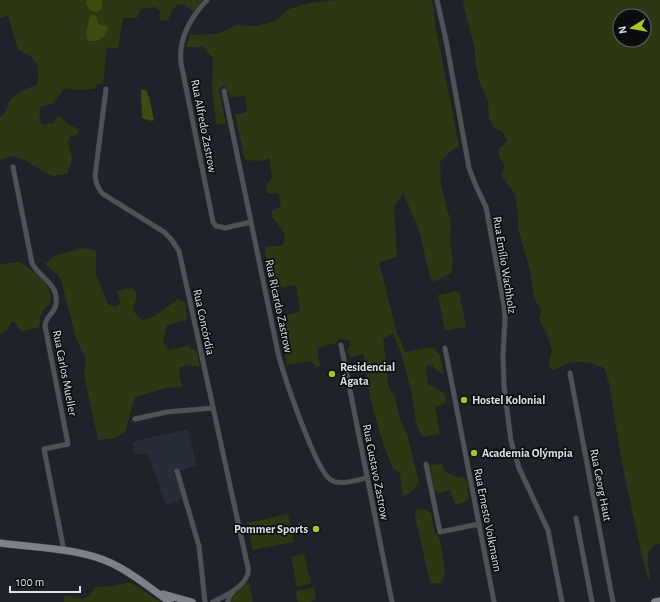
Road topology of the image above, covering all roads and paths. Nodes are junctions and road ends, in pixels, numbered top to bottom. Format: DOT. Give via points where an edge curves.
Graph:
graph roads {
  1 [pos="207,0"];
  2 [pos="437,0"];
  3 [pos="106,89"];
  4 [pos="224,91"];
  5 [pos="13,167"];
  6 [pos="251,222"];
  7 [pos="342,345"];
  8 [pos="445,348"];
  9 [pos="570,373"];
  10 [pos="213,408"];
  11 [pos="135,419"];
  12 [pos="426,464"];
  13 [pos="177,471"];
  14 [pos="367,478"];
  15 [pos="576,518"];
  16 [pos="479,524"];
  17 [pos="0,543"];
  18 [pos="64,551"];
  19 [pos="234,590"];
  20 [pos="155,591"];
  21 [pos="660,601"];
  22 [pos="170,602"];
  23 [pos="192,602"];
  24 [pos="205,602"];
  25 [pos="213,602"];
  26 [pos="228,602"];
  27 [pos="392,602"];
  28 [pos="494,602"];
  29 [pos="562,602"];
  30 [pos="592,602"];
  31 [pos="613,602"];
  32 [pos="655,602"];
  1 -- 6 [label="street, Rua Alfredo Zastrow" via="184,35 180,55 184,78 213,222 216,226 225,228"];
  2 -- 29 [label="street, Rua Emílio Wachholz" via="469,168 486,207 504,305 504,386 512,441 519,468 548,530"];
  3 -- 10 [label="street, Rua Concórdia" via="96,183 103,194 164,232 176,245"];
  4 -- 6 [label="street, Rua Ricardo Zastrow"];
  5 -- 18 [label="street, Rua Carlos Mueller" via="32,262 52,286 56,298 55,309 46,320 46,326 68,444 44,449"];
  6 -- 14 [label="street, Rua Ricardo Zastrow" via="282,367 316,458 329,480 335,482"];
  7 -- 14 [label="street, Rua Gustavo Zastrow"];
  8 -- 16 [label="street, Rua Ernesto Volkmann"];
  9 -- 31 [label="street, Rua Georg Haut"];
  10 -- 11 [label="street" via="167,412"];
  10 -- 19 [label="street, Rua Concórdia" via="249,572"];
  12 -- 16 [label="street" via="440,532"];
  13 -- 24 [label="street" via="199,546"];
  14 -- 27 [label="street, Rua Gustavo Zastrow"];
  15 -- 30 [label="street"];
  16 -- 28 [label="street, Rua Ernesto Volkmann"];
  17 -- 18 [label="main road"];
  18 -- 20 [label="main road" via="89,555 112,564"];
  19 -- 25 [label="street, Rua Concórdia"];
  19 -- 26 [label="street, Rua Concórdia"];
  20 -- 22 [label="main road"];
  20 -- 23 [label="main road"];
  21 -- 32 [label="main road"];
}
